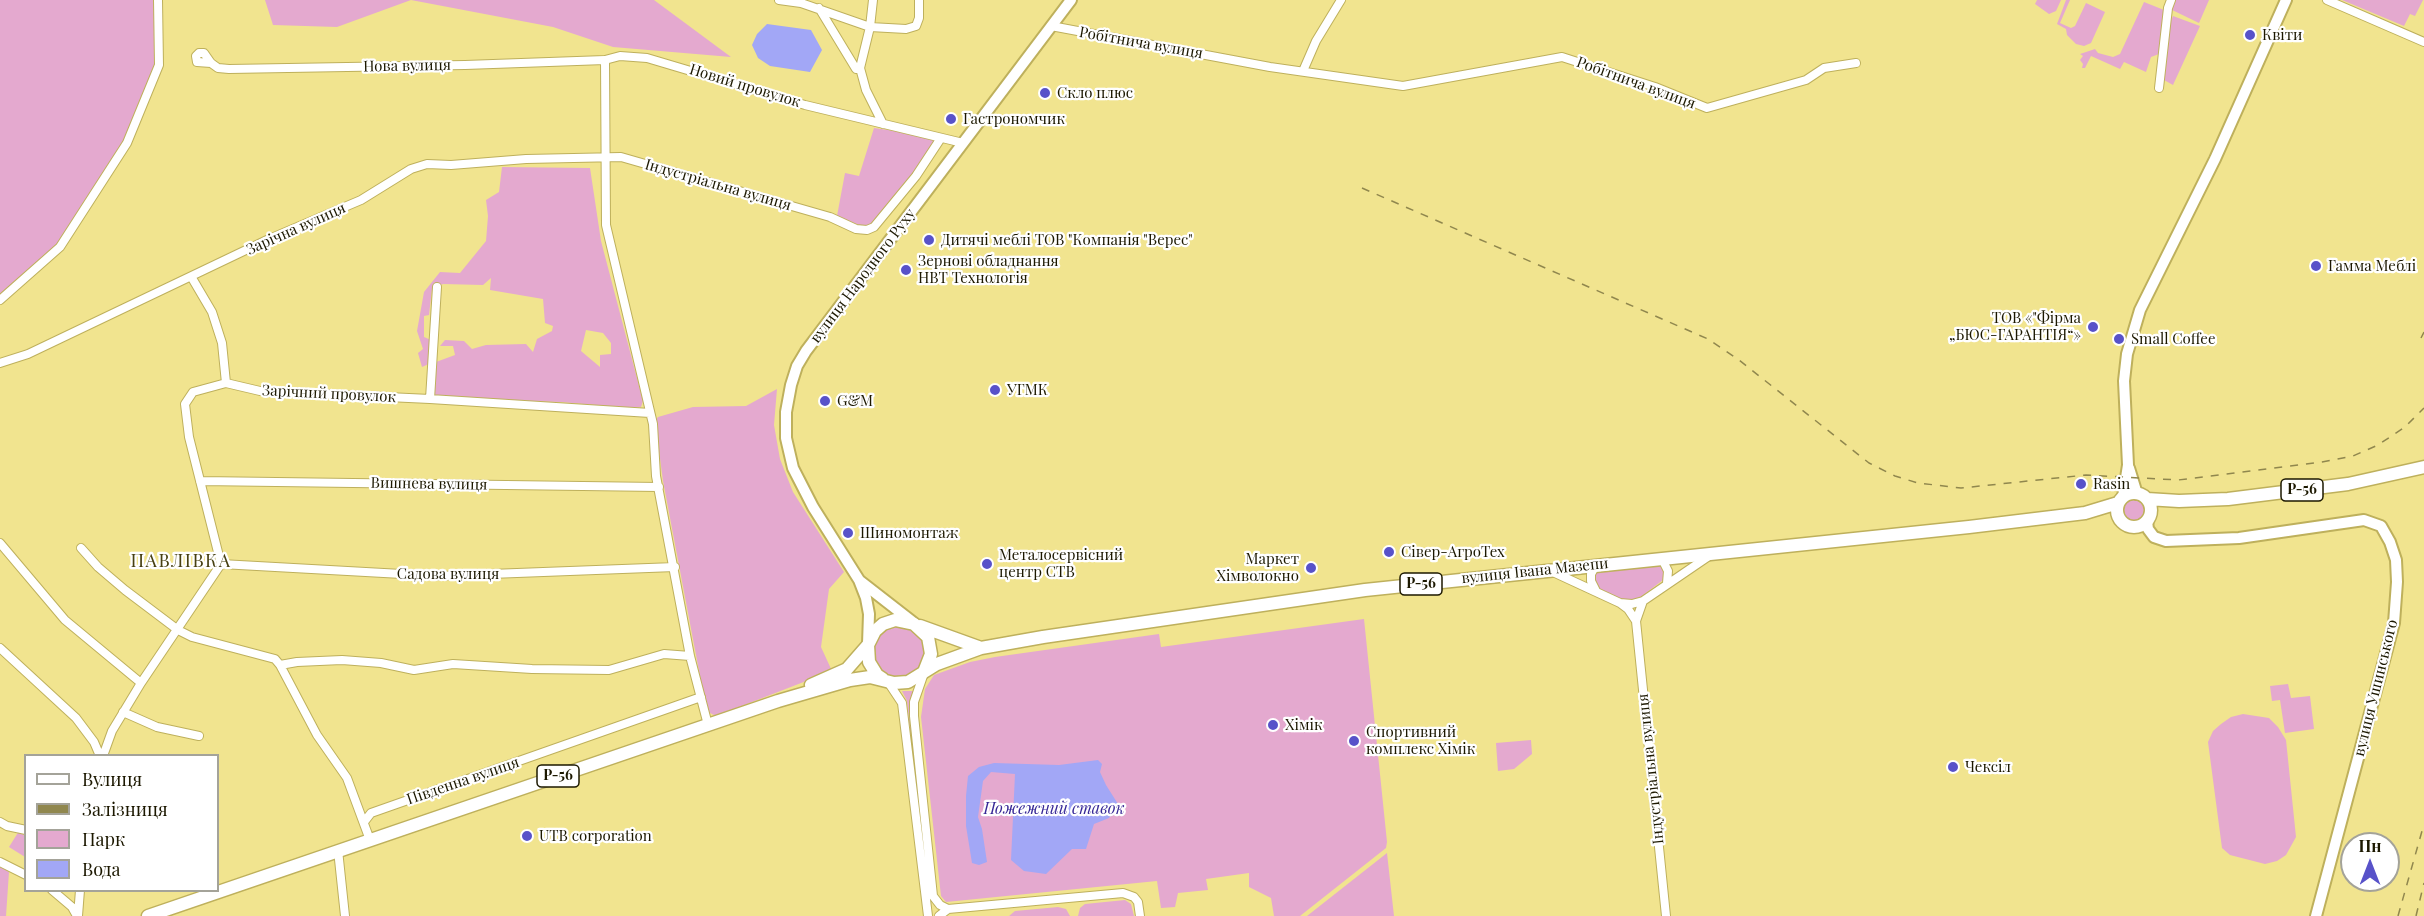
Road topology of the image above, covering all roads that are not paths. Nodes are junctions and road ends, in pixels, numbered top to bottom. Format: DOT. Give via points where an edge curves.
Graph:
graph roads {
  1 [pos="158,0"];
  2 [pos="779,0"];
  3 [pos="873,0"];
  4 [pos="919,0"];
  5 [pos="1071,0"];
  6 [pos="1341,0"];
  7 [pos="2171,0"];
  8 [pos="2286,0"];
  9 [pos="2327,0"];
  10 [pos="819,8"];
  11 [pos="1051,26"];
  12 [pos="870,27"];
  13 [pos="2424,42"];
  14 [pos="605,60"];
  15 [pos="211,63"];
  16 [pos="1856,63"];
  17 [pos="860,68"];
  18 [pos="1303,71"];
  19 [pos="2159,88"];
  20 [pos="884,124"];
  21 [pos="941,138"];
  22 [pos="963,142"];
  23 [pos="606,156"];
  24 [pos="192,278"];
  25 [pos="437,287"];
  26 [pos="0,300"];
  27 [pos="0,363"];
  28 [pos="226,383"];
  29 [pos="430,399"];
  30 [pos="650,414"];
  31 [pos="2128,465"];
  32 [pos="2424,467"];
  33 [pos="200,481"];
  34 [pos="659,487"];
  35 [pos="2142,496"];
  36 [pos="2120,500"];
  37 [pos="2179,501"];
  38 [pos="2092,512"];
  39 [pos="2117,516"];
  40 [pos="2149,518"];
  41 [pos="0,543"];
  42 [pos="81,548"];
  43 [pos="1713,553"];
  44 [pos="1662,559"];
  45 [pos="221,564"];
  46 [pos="1596,566"];
  47 [pos="675,567"];
  48 [pos="1549,570"];
  49 [pos="859,580"];
  50 [pos="1667,583"];
  51 [pos="1598,593"];
  52 [pos="1643,601"];
  53 [pos="1620,603"];
  54 [pos="1636,621"];
  55 [pos="914,624"];
  56 [pos="178,630"];
  57 [pos="868,645"];
  58 [pos="0,648"];
  59 [pos="981,648"];
  60 [pos="690,656"];
  61 [pos="280,665"];
  62 [pos="924,672"];
  63 [pos="887,681"];
  64 [pos="141,683"];
  65 [pos="701,697"];
  66 [pos="778,701"];
  67 [pos="123,712"];
  68 [pos="708,725"];
  69 [pos="200,736"];
  70 [pos="100,754"];
  71 [pos="102,754"];
  72 [pos="0,822"];
  73 [pos="364,822"];
  74 [pos="24,830"];
  75 [pos="370,840"];
  76 [pos="338,850"];
  77 [pos="0,862"];
  78 [pos="24,874"];
  79 [pos="219,891"];
  80 [pos="52,892"];
  81 [pos="80,892"];
  82 [pos="217,892"];
  83 [pos="948,909"];
  84 [pos="77,916"];
  85 [pos="148,916"];
  86 [pos="345,916"];
  87 [pos="928,916"];
  88 [pos="939,916"];
  89 [pos="1140,916"];
  90 [pos="1666,916"];
  91 [pos="2316,916"];
  1 -- 26 [label="street" via="159,65 127,143 60,247"];
  2 -- 10 [label="street"];
  3 -- 12 [label="street"];
  4 -- 12 [label="street" via="916,26"];
  5 -- 11 [label="street, вулиця Народного Руху"];
  6 -- 18 [label="street"];
  7 -- 19 [label="street"];
  8 -- 31 [label="street" via="2215,159 2140,310 2127,354 2124,381"];
  9 -- 13 [label="street"];
  10 -- 12 [label="street"];
  10 -- 17 [label="street" via="856,69"];
  11 -- 18 [label="street, Робітнича вулиця"];
  11 -- 22 [label="street, вулиця Народного Руху"];
  12 -- 17 [label="street"];
  14 -- 15 [label="street, Нова вулиця" via="229,69"];
  14 -- 20 [label="street, Новий провулок" via="620,56 647,58"];
  14 -- 23 [label="street"];
  16 -- 18 [label="street, Робітнича вулиця" via="1824,68 1806,80 1707,108 1562,57 1403,86"];
  17 -- 20 [label="street" via="866,90"];
  20 -- 21 [label="street, Новий провулок"];
  21 -- 22 [label="street, Новий провулок"];
  21 -- 23 [label="street, Індустріальна вулиця" via="916,176 874,227 867,230 621,157"];
  22 -- 49 [label="street, вулиця Народного Руху" via="806,351 791,385 786,438 793,468"];
  23 -- 24 [label="street, Зарічна вулиця" via="427,164 411,169 361,200 269,239"];
  23 -- 30 [label="street" via="606,225"];
  24 -- 27 [label="street, Зарічна вулиця" via="28,354"];
  24 -- 28 [label="street" via="212,312 222,343"];
  25 -- 29 [label="street"];
  28 -- 29 [label="street, Зарічний провулок" via="260,392"];
  28 -- 33 [label="street" via="193,392 185,404"];
  29 -- 30 [label="street, Зарічний провулок"];
  30 -- 34 [label="street"];
  31 -- 35 [label="street"];
  31 -- 36 [label="street"];
  32 -- 37 [label="main road, вулиця Івана Мазепи / Р-56" via="2348,484"];
  33 -- 34 [label="street, Вишнева вулиця"];
  33 -- 45 [label="street"];
  34 -- 47 [label="street"];
  35 -- 36 [label="main road, вулиця Івана Мазепи / Р-56"];
  35 -- 37 [label="main road, вулиця Івана Мазепи / Р-56"];
  35 -- 40 [label="main road" via="2151,507"];
  36 -- 38 [label="main road, вулиця Івана Мазепи / Р-56"];
  36 -- 39 [label="main road"];
  37 -- 40 [label="main road, вулиця Івана Мазепи / Р-56"];
  38 -- 39 [label="main road, вулиця Івана Мазепи / Р-56"];
  38 -- 43 [label="main road, вулиця Івана Мазепи / Р-56"];
  39 -- 40 [label="main road, вулиця Івана Мазепи / Р-56" via="2129,527 2139,526"];
  40 -- 91 [label="street, вулиця Ушинського" via="2148,529 2166,542 2239,538 2364,520 2381,526 2390,542 2396,560 2394,623"];
  41 -- 64 [label="street" via="65,620"];
  42 -- 56 [label="street" via="107,574"];
  43 -- 44 [label="main road, вулиця Івана Мазепи / Р-56"];
  43 -- 50 [label="street"];
  44 -- 46 [label="main road, вулиця Івана Мазепи / Р-56"];
  44 -- 50 [label="street" via="1668,571"];
  45 -- 47 [label="street, Садова вулиця" via="438,576"];
  45 -- 56 [label="street"];
  46 -- 48 [label="main road, вулиця Івана Мазепи / Р-56"];
  46 -- 51 [label="street" via="1591,581"];
  47 -- 60 [label="street"];
  48 -- 51 [label="street"];
  48 -- 59 [label="main road, вулиця Івана Мазепи / Р-56" via="1365,590"];
  49 -- 55 [label="street, вулиця Народного Руху"];
  49 -- 57 [label="street, вулиця Народного Руху" via="869,614"];
  50 -- 52 [label="street"];
  51 -- 53 [label="street"];
  52 -- 53 [label="street"];
  52 -- 54 [label="street, Індустріальна вулиця"];
  53 -- 54 [label="street"];
  54 -- 90 [label="street, Індустріальна вулиця"];
  55 -- 57 [label="main road, Р-56" via="904,620 888,622 874,631"];
  55 -- 59 [label="main road, вулиця Івана Мазепи / Р-56"];
  55 -- 62 [label="main road" via="930,642 930,661"];
  56 -- 61 [label="street" via="276,659"];
  56 -- 64 [label="street"];
  57 -- 63 [label="main road" via="872,669"];
  57 -- 66 [label="main road, Р-56" via="847,669"];
  58 -- 70 [label="street" via="76,718"];
  59 -- 62 [label="main road, вулиця Івана Мазепи / Р-56"];
  60 -- 61 [label="street" via="664,654 609,670 461,664 414,670 342,660"];
  60 -- 65 [label="street"];
  61 -- 73 [label="street" via="317,735 347,778"];
  62 -- 63 [label="main road, Р-56" via="901,684"];
  62 -- 83 [label="street" via="914,716 933,896"];
  63 -- 66 [label="main road, Р-56" via="870,677 850,680"];
  63 -- 87 [label="street" via="902,703"];
  64 -- 67 [label="street"];
  65 -- 68 [label="street"];
  65 -- 73 [label="street, Південна вулиця" via="371,813"];
  66 -- 68 [label="main road, Р-56"];
  67 -- 69 [label="street" via="157,727"];
  67 -- 71 [label="street"];
  68 -- 75 [label="main road, Р-56"];
  72 -- 74 [label="street"];
  73 -- 75 [label="street"];
  75 -- 76 [label="main road, Р-56"];
  76 -- 79 [label="main road, Р-56"];
  76 -- 86 [label="street"];
  77 -- 78 [label="street"];
  80 -- 84 [label="street"];
  81 -- 84 [label="street"];
  82 -- 85 [label="main road, Р-56"];
  83 -- 88 [label="street"];
  83 -- 89 [label="street" via="1123,893 1138,902"];
}
